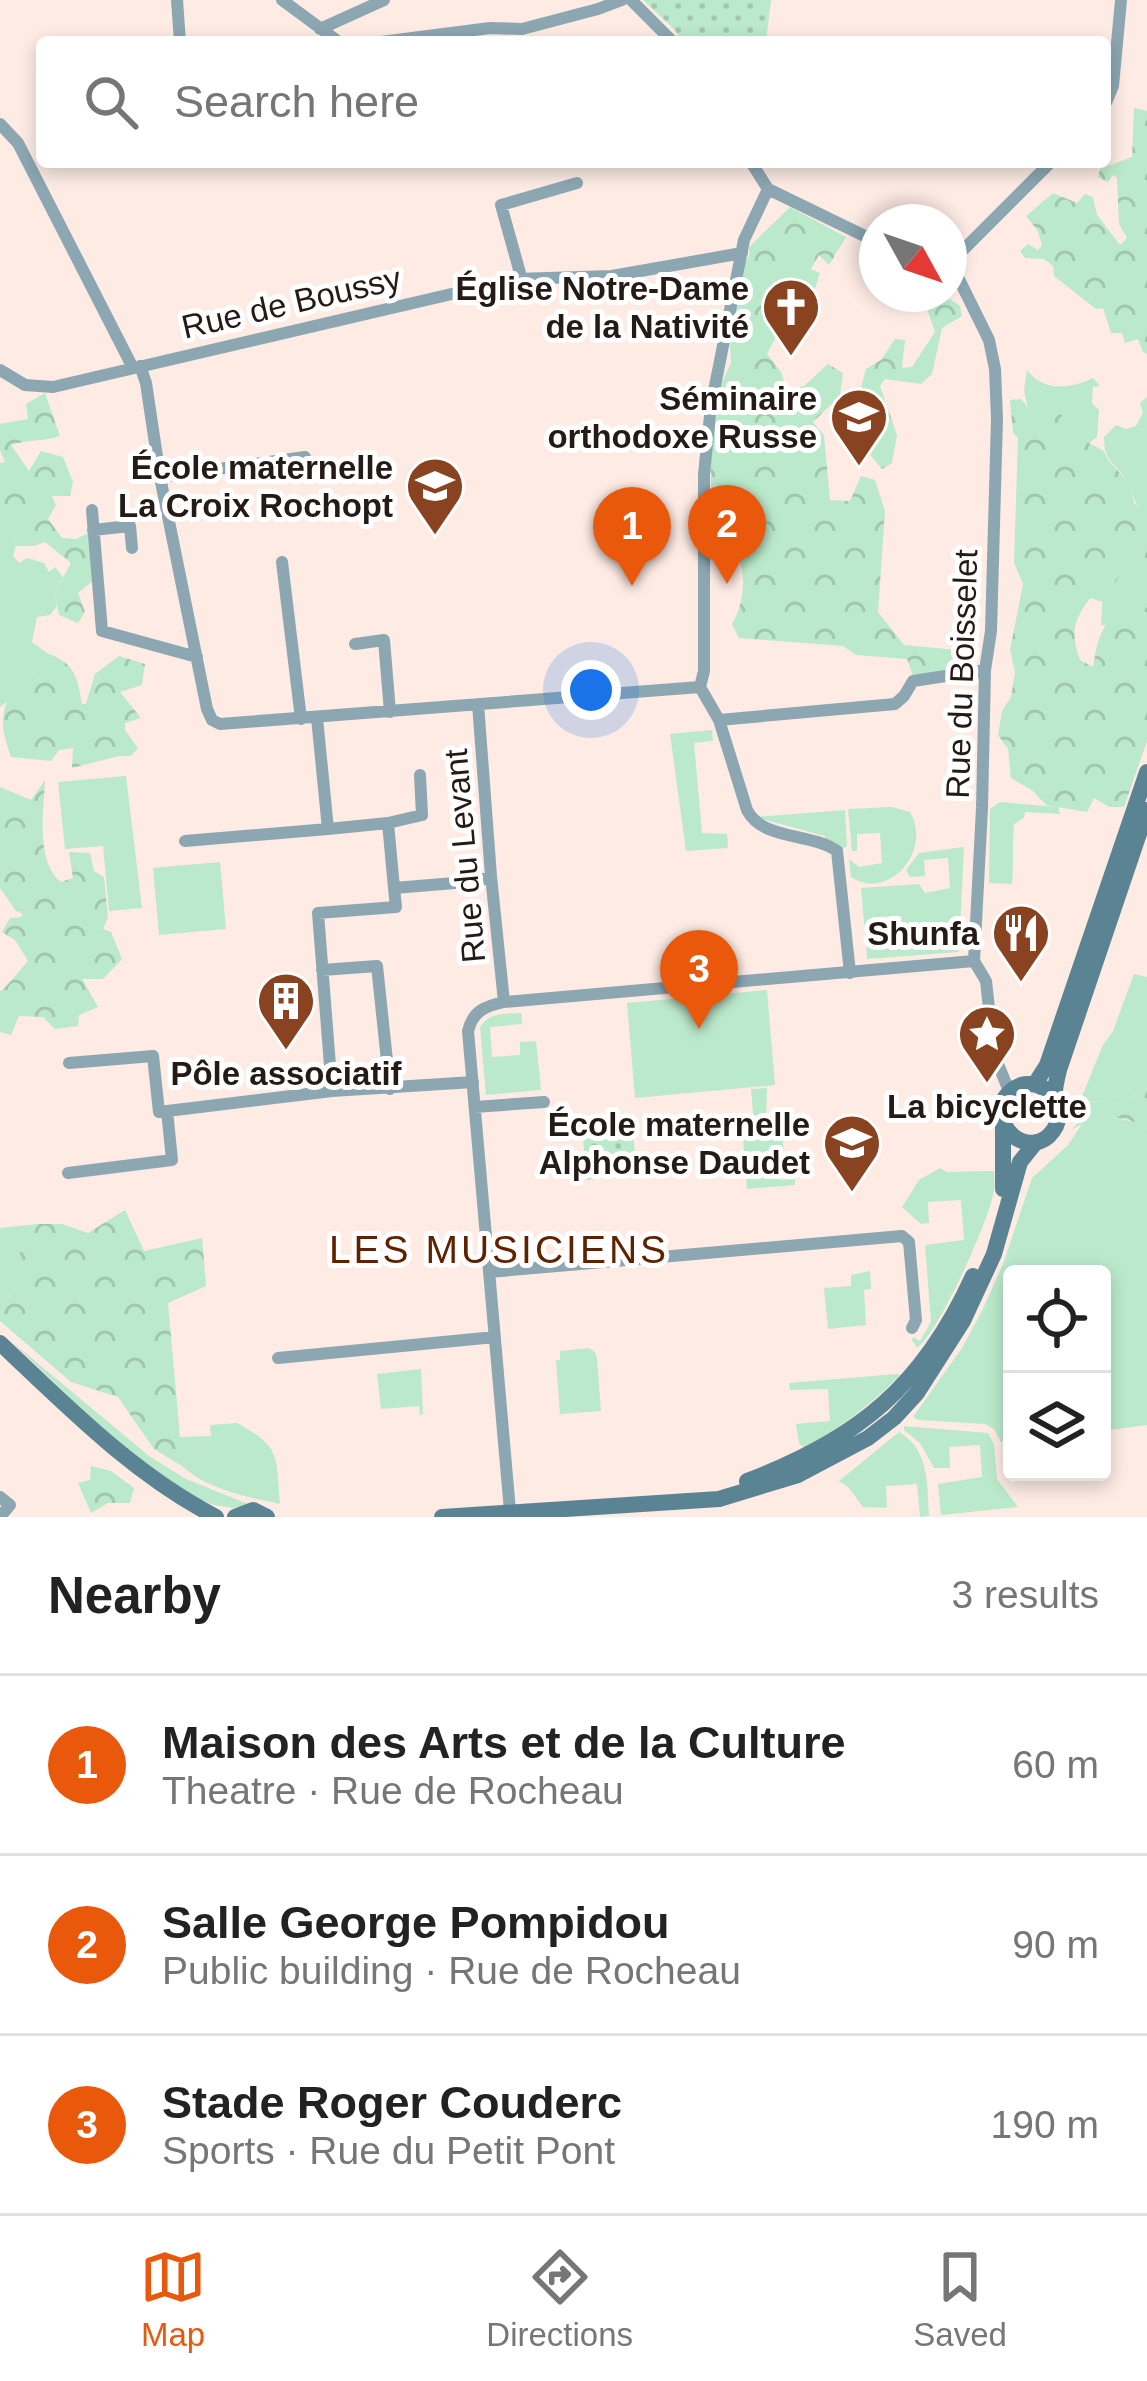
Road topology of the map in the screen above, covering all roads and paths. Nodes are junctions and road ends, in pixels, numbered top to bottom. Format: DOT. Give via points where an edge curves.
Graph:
graph roads {
  1 [pos="177,0"];
  2 [pos="282,0"];
  3 [pos="384,0"];
  4 [pos="622,0"];
  5 [pos="631,0"];
  6 [pos="1121,0"];
  7 [pos="320,29"];
  8 [pos="180,36"];
  9 [pos="330,36"];
  10 [pos="428,36"];
  11 [pos="667,36"];
  12 [pos="1111,91"];
  13 [pos="0,124"];
  14 [pos="755,168"];
  15 [pos="1045,168"];
  16 [pos="577,183"];
  17 [pos="768,190"];
  18 [pos="859,233"];
  19 [pos="967,243"];
  20 [pos="742,253"];
  21 [pos="516,279"];
  22 [pos="967,297"];
  23 [pos="136,367"];
  24 [pos="0,370"];
  25 [pos="305,457"];
  26 [pos="160,477"];
  27 [pos="92,510"];
  28 [pos="93,530"];
  29 [pos="132,548"];
  30 [pos="282,562"];
  31 [pos="355,644"];
  32 [pos="197,657"];
  33 [pos="986,664"];
  34 [pos="700,687"];
  35 [pos="478,704"];
  36 [pos="390,712"];
  37 [pos="317,718"];
  38 [pos="301,719"];
  39 [pos="720,724"];
  40 [pos="1147,772"];
  41 [pos="420,775"];
  42 [pos="1142,813"];
  43 [pos="388,824"];
  44 [pos="328,829"];
  45 [pos="185,841"];
  46 [pos="491,876"];
  47 [pos="394,888"];
  48 [pos="974,961"];
  49 [pos="322,970"];
  50 [pos="850,973"];
  51 [pos="504,1002"];
  52 [pos="69,1063"];
  53 [pos="473,1082"];
  54 [pos="1035,1084"];
  55 [pos="390,1089"];
  56 [pos="332,1091"];
  57 [pos="1009,1091"];
  58 [pos="1054,1096"];
  59 [pos="544,1102"];
  60 [pos="475,1107"];
  61 [pos="163,1111"];
  62 [pos="1003,1127"];
  63 [pos="1036,1142"];
  64 [pos="68,1173"];
  65 [pos="489,1272"];
  66 [pos="912,1328"];
  67 [pos="495,1337"];
  68 [pos="0,1343"];
  69 [pos="278,1358"];
  70 [pos="0,1497"];
  71 [pos="689,1502"];
  72 [pos="510,1511"];
  73 [pos="598,1512"];
  74 [pos="0,1517"];
  75 [pos="216,1517"];
  76 [pos="235,1517"];
  77 [pos="267,1517"];
  78 [pos="442,1517"];
  1 -- 8 [label="street"];
  2 -- 7 [label="street"];
  3 -- 7 [label="street"];
  4 -- 10 [label="street" via="522,29"];
  5 -- 11 [label="street"];
  6 -- 12 [label="street"];
  7 -- 9 [label="street"];
  13 -- 23 [label="street" via="18,143"];
  14 -- 17 [label="street"];
  15 -- 19 [label="street"];
  16 -- 21 [label="street" via="501,205"];
  17 -- 18 [label="street"];
  17 -- 20 [label="street"];
  20 -- 21 [label="street, Rue de Boussy" via="612,276"];
  20 -- 34 [label="street" via="706,452"];
  21 -- 23 [label="street, Rue de Boussy"];
  22 -- 33 [label="street, Rue du Boisselet" via="989,340 997,384"];
  23 -- 24 [label="street, Rue de Boussy" via="52,387 25,385"];
  23 -- 26 [label="street" via="146,383"];
  25 -- 26 [label="street"];
  26 -- 32 [label="street"];
  27 -- 28 [label="street"];
  28 -- 29 [label="street" via="130,526"];
  28 -- 32 [label="street" via="102,631"];
  30 -- 38 [label="street"];
  31 -- 36 [label="street" via="384,640"];
  32 -- 38 [label="street" via="212,720"];
  33 -- 39 [label="street" via="913,681 895,704"];
  33 -- 48 [label="street, Rue du Boisselet"];
  34 -- 35 [label="street"];
  34 -- 39 [label="street"];
  35 -- 36 [label="street"];
  35 -- 46 [label="street, Rue du Levant"];
  36 -- 37 [label="street"];
  37 -- 38 [label="street"];
  37 -- 44 [label="street"];
  39 -- 50 [label="street" via="752,820 837,850"];
  40 -- 42 [label="main road"];
  41 -- 43 [label="street" via="422,815"];
  42 -- 54 [label="main road"];
  42 -- 58 [label="main road"];
  43 -- 44 [label="street"];
  43 -- 47 [label="street"];
  44 -- 45 [label="street"];
  46 -- 47 [label="street" via="457,888"];
  46 -- 51 [label="street, Rue du Levant"];
  47 -- 49 [label="street" via="395,907 318,913"];
  48 -- 50 [label="street"];
  48 -- 57 [label="street, Rue du Boisselet" via="986,981 994,1054"];
  49 -- 55 [label="street" via="377,966"];
  49 -- 56 [label="street"];
  50 -- 51 [label="street"];
  51 -- 53 [label="street" via="470,1023"];
  52 -- 61 [label="street" via="152,1055"];
  53 -- 55 [label="street"];
  53 -- 60 [label="street"];
  54 -- 57 [label="main road"];
  54 -- 58 [label="main road"];
  55 -- 56 [label="street"];
  56 -- 61 [label="street"];
  57 -- 62 [label="main road"];
  58 -- 63 [label="main road" via="1057,1124"];
  59 -- 60 [label="street"];
  60 -- 65 [label="street"];
  61 -- 64 [label="street" via="172,1160"];
  62 -- 63 [label="main road" via="1017,1140"];
  62 -- 71 [label="main road" via="1004,1185 985,1250 950,1321 906,1383 843,1436 796,1462"];
  63 -- 71 [label="main road" via="1020,1162 994,1254 963,1321 894,1418 798,1475"];
  65 -- 66 [label="street" via="902,1236 909,1242"];
  65 -- 67 [label="street"];
  67 -- 69 [label="street"];
  67 -- 72 [label="street"];
  68 -- 75 [label="main road" via="108,1444"];
  70 -- 74 [label="street" via="10,1505"];
  71 -- 73 [label="main road"];
  72 -- 73 [label="main road"];
  72 -- 78 [label="main road"];
  76 -- 77 [label="main road" via="253,1510"];
}
